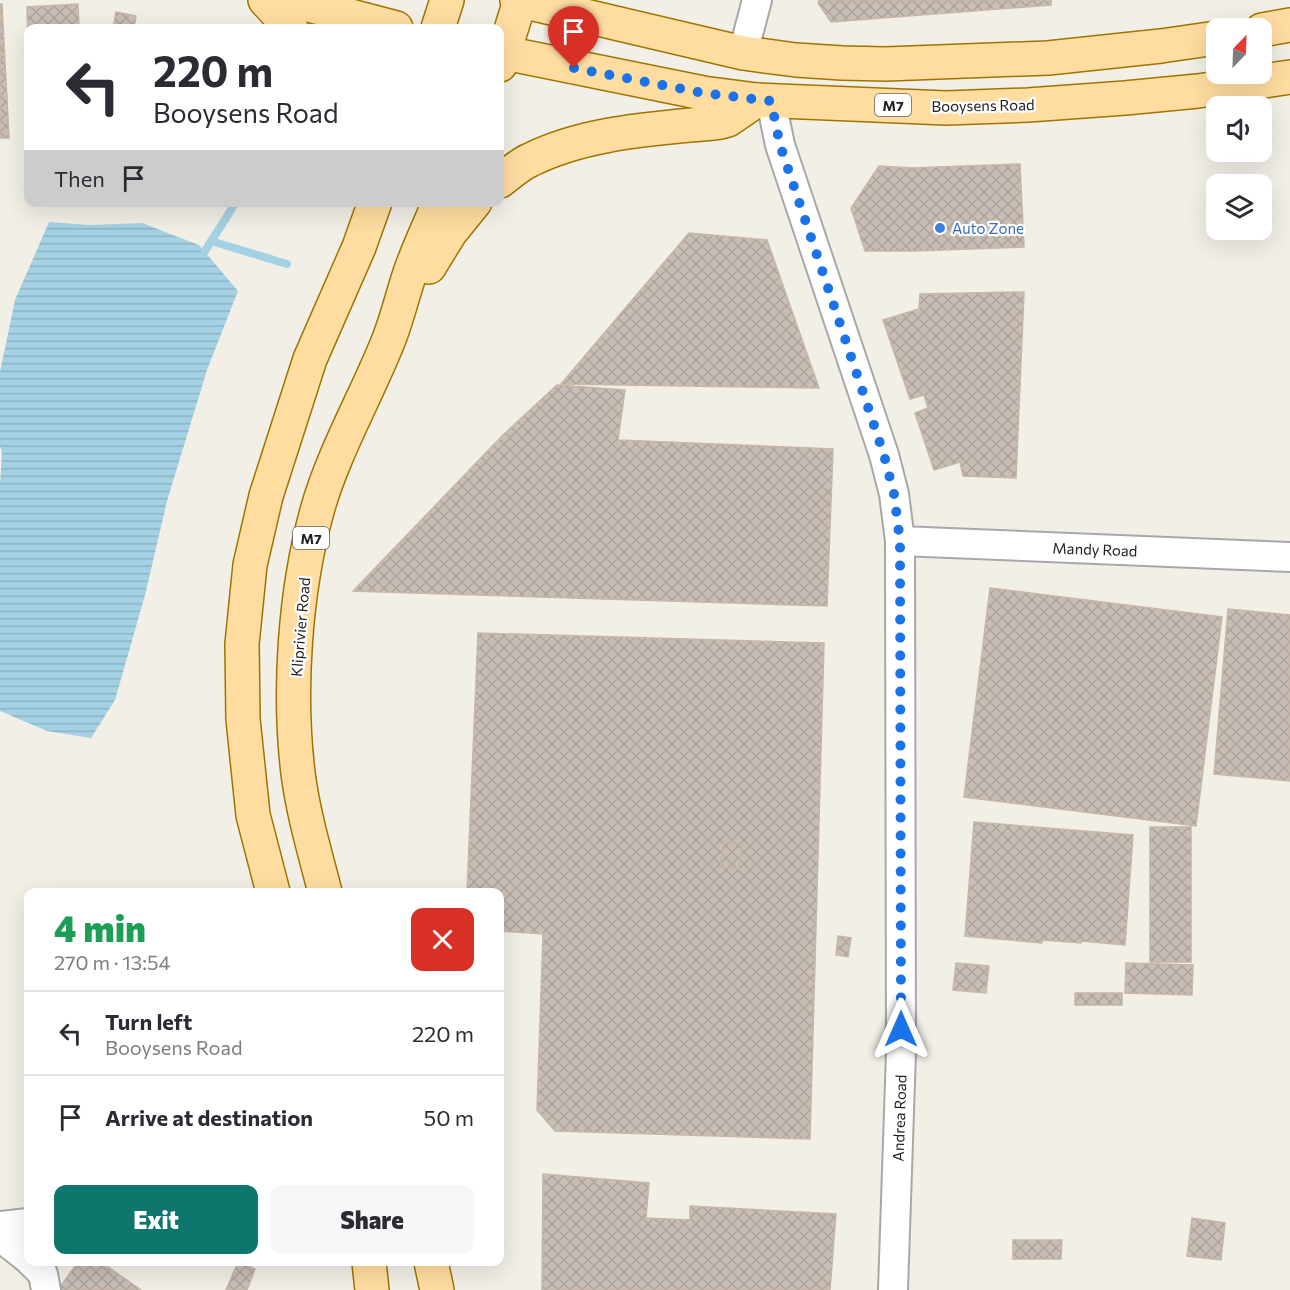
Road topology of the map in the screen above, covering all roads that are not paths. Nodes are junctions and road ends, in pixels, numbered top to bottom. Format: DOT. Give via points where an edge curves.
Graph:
graph roads {
  1 [pos="265,0"];
  2 [pos="290,0"];
  3 [pos="447,0"];
  4 [pos="519,0"];
  5 [pos="758,0"];
  6 [pos="614,12"];
  7 [pos="287,24"];
  8 [pos="381,24"];
  9 [pos="439,24"];
  10 [pos="1290,25"];
  11 [pos="1272,28"];
  12 [pos="1206,39"];
  13 [pos="504,48"];
  14 [pos="743,53"];
  15 [pos="504,58"];
  16 [pos="1290,77"];
  17 [pos="764,100"];
  18 [pos="504,178"];
  19 [pos="358,207"];
  20 [pos="373,207"];
  21 [pos="437,207"];
  22 [pos="471,207"];
  23 [pos="359,247"];
  24 [pos="390,337"];
  25 [pos="900,541"];
  26 [pos="1290,558"];
  27 [pos="272,888"];
  28 [pos="324,888"];
  29 [pos="24,1223"];
  30 [pos="0,1226"];
  31 [pos="0,1237"];
  32 [pos="24,1255"];
  33 [pos="36,1266"];
  34 [pos="369,1266"];
  35 [pos="431,1266"];
  36 [pos="46,1290"];
  37 [pos="372,1290"];
  38 [pos="437,1290"];
  39 [pos="893,1290"];
  1 -- 7 [label="main road"];
  2 -- 8 [label="main road"];
  3 -- 9 [label="main road"];
  4 -- 6 [label="main road, M7"];
  4 -- 13 [label="main road, M7"];
  5 -- 14 [label="street"];
  6 -- 14 [label="main road, M7"];
  10 -- 11 [label="main road"];
  12 -- 14 [label="main road, M7" via="1048,58 886,64"];
  15 -- 17 [label="main road, Booysens Road / M7"];
  16 -- 17 [label="main road, Booysens Road / M7" via="1198,91 1028,105 946,108"];
  17 -- 18 [label="main road" via="721,122 600,137 555,149"];
  17 -- 25 [label="street, Andrea Road" via="884,455"];
  19 -- 23 [label="main road"];
  20 -- 23 [label="main road"];
  21 -- 24 [label="main road, Kliprivier Road / M7" via="411,269"];
  22 -- 24 [label="main road" via="450,233"];
  23 -- 27 [label="main road" via="310,359 266,496 250,565 242,644 243,719 253,815"];
  24 -- 28 [label="main road, Kliprivier Road / M7" via="317,509 297,623 294,707 298,772"];
  25 -- 26 [label="street, Mandy Road"];
  25 -- 39 [label="street, Andrea Road" via="901,1052"];
  29 -- 30 [label="street"];
  31 -- 32 [label="street"];
  33 -- 36 [label="street" via="43,1274"];
  34 -- 37 [label="main road"];
  35 -- 38 [label="main road"];
}
